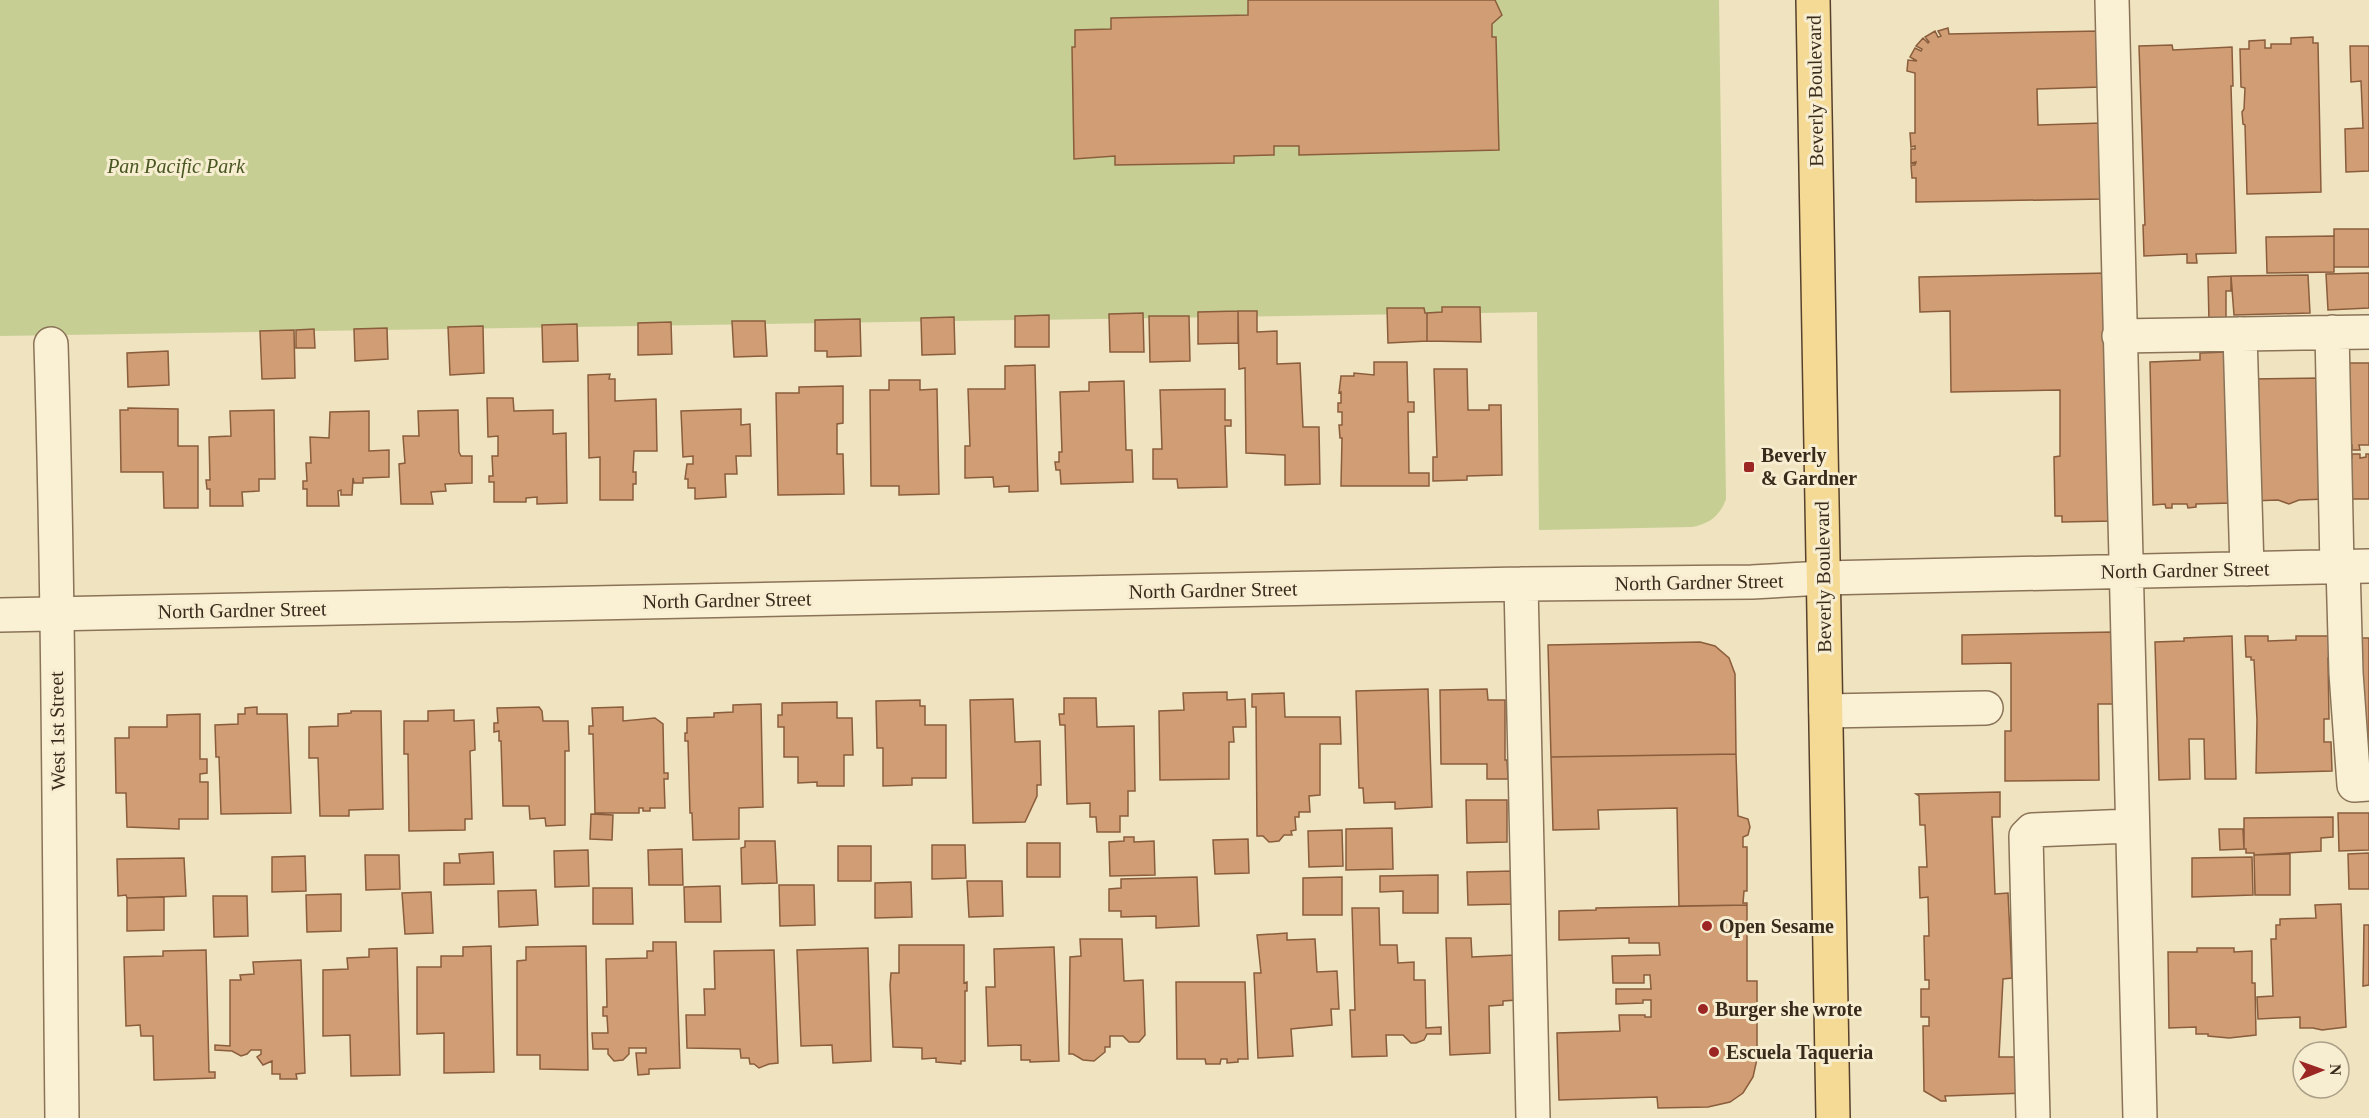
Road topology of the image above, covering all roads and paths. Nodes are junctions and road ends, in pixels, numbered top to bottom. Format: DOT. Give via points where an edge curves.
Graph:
graph roads {
  1 [pos="1813,0"];
  2 [pos="2112,0"];
  3 [pos="2332,332"];
  4 [pos="2369,332"];
  5 [pos="2240,334"];
  6 [pos="2119,336"];
  7 [pos="51,344"];
  8 [pos="2350,566"];
  9 [pos="2247,569"];
  10 [pos="2125,571"];
  11 [pos="1823,578"];
  12 [pos="1521,584"];
  13 [pos="58,614"];
  14 [pos="0,615"];
  15 [pos="1986,708"];
  16 [pos="1826,711"];
  17 [pos="2369,784"];
  18 [pos="2131,826"];
  19 [pos="62,1118"];
  20 [pos="1533,1118"];
  21 [pos="1833,1118"];
  22 [pos="2033,1118"];
  23 [pos="2140,1118"];
  1 -- 11 [label="main road, Beverly Boulevard"];
  2 -- 6 [label="street"];
  3 -- 4 [label="street"];
  3 -- 5 [label="street"];
  3 -- 8 [label="street"];
  5 -- 6 [label="street"];
  5 -- 9 [label="street"];
  6 -- 10 [label="street"];
  7 -- 13 [label="street, West 1st Street"];
  8 -- 9 [label="street, North Gardner Street"];
  8 -- 17 [label="street" via="2346,673 2354,784"];
  9 -- 10 [label="street, North Gardner Street"];
  10 -- 11 [label="street, North Gardner Street"];
  10 -- 18 [label="street"];
  11 -- 12 [label="street, North Gardner Street"];
  11 -- 16 [label="main road, Beverly Boulevard"];
  12 -- 13 [label="street, North Gardner Street"];
  12 -- 20 [label="street"];
  13 -- 14 [label="street, North Gardner Street"];
  13 -- 19 [label="street, West 1st Street"];
  15 -- 16 [label="street"];
  16 -- 21 [label="main road, Beverly Boulevard"];
  18 -- 22 [label="street" via="2032,830 2026,836"];
  18 -- 23 [label="street"];
}
